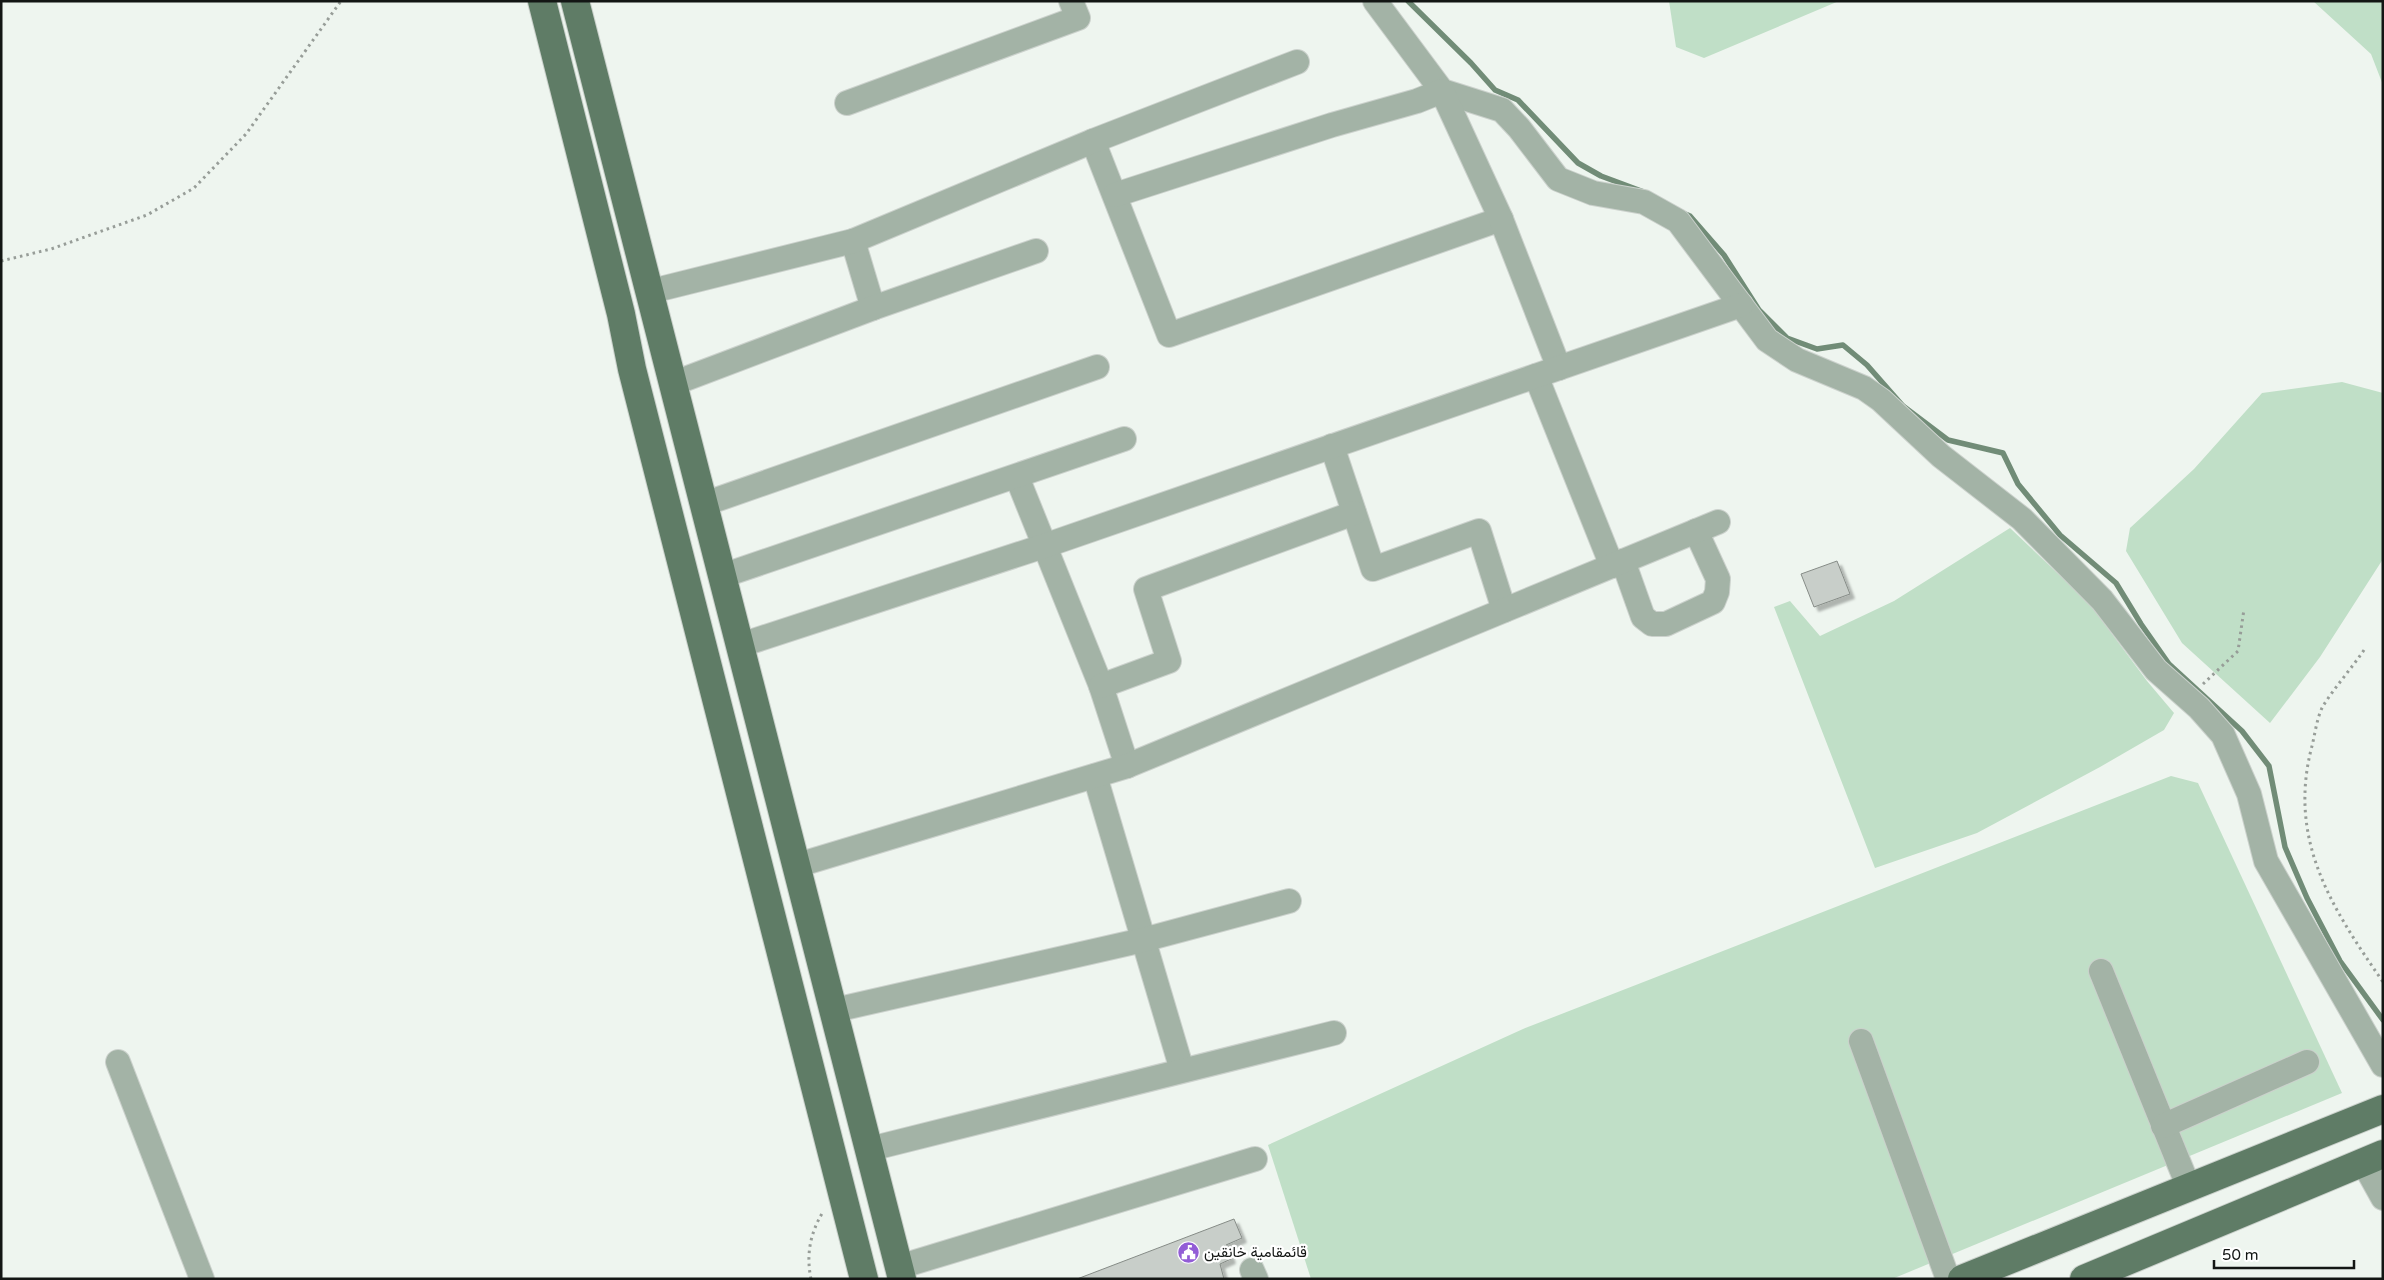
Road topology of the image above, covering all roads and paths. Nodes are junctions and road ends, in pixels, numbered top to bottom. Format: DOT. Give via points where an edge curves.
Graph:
graph roads {
  1 [pos="341,1"];
  2 [pos="542,1"];
  3 [pos="575,1"];
  4 [pos="1071,1"];
  5 [pos="1375,1"];
  6 [pos="1297,62"];
  7 [pos="1442,91"];
  8 [pos="848,103"];
  9 [pos="1094,141"];
  10 [pos="1115,195"];
  11 [pos="1501,218"];
  12 [pos="853,241"];
  13 [pos="1036,251"];
  14 [pos="1,261"];
  15 [pos="650,299"];
  16 [pos="1741,305"];
  17 [pos="873,308"];
  18 [pos="620,314"];
  19 [pos="1097,367"];
  20 [pos="1559,368"];
  21 [pos="632,369"];
  22 [pos="669,372"];
  23 [pos="1536,376"];
  24 [pos="1124,439"];
  25 [pos="1332,446"];
  26 [pos="1017,476"];
  27 [pos="704,504"];
  28 [pos="1354,513"];
  29 [pos="1718,522"];
  30 [pos="1696,531"];
  31 [pos="1044,546"];
  32 [pos="1618,563"];
  33 [pos="722,576"];
  34 [pos="2244,609"];
  35 [pos="1504,610"];
  36 [pos="741,645"];
  37 [pos="2364,650"];
  38 [pos="2209,678"];
  39 [pos="1101,686"];
  40 [pos="1127,766"];
  41 [pos="1094,776"];
  42 [pos="798,865"];
  43 [pos="1289,901"];
  44 [pos="1143,940"];
  45 [pos="2101,971"];
  46 [pos="2383,982"];
  47 [pos="835,1010"];
  48 [pos="1334,1033"];
  49 [pos="1861,1041"];
  50 [pos="118,1062"];
  51 [pos="2307,1062"];
  52 [pos="2383,1065"];
  53 [pos="1182,1070"];
  54 [pos="2383,1110"];
  55 [pos="2163,1126"];
  56 [pos="872,1158"];
  57 [pos="2373,1158"];
  58 [pos="1255,1159"];
  59 [pos="839,1183"];
  60 [pos="2189,1188"];
  61 [pos="2383,1198"];
  62 [pos="901,1273"];
  63 [pos="2114,1273"];
  64 [pos="202,1279"];
  65 [pos="811,1279"];
  66 [pos="864,1279"];
  67 [pos="1948,1279"];
  68 [pos="1962,1279"];
  69 [pos="2084,1279"];
  1 -- 14 [label="path" via="246,134 194,188 147,215 51,249"];
  2 -- 18 [label="main road"];
  3 -- 15 [label="main road"];
  4 -- 8 [label="street" via="1078,18"];
  5 -- 7 [label="street"];
  6 -- 9 [label="street"];
  7 -- 10 [label="street"];
  7 -- 11 [label="street"];
  7 -- 16 [label="street" via="1502,110 1558,179 1593,193 1644,202 1678,221"];
  9 -- 10 [label="street"];
  9 -- 12 [label="street"];
  10 -- 11 [label="street" via="1169,335"];
  11 -- 20 [label="street"];
  12 -- 15 [label="street"];
  12 -- 17 [label="street"];
  13 -- 17 [label="street"];
  15 -- 18 [label="main road" via="650,312 640,320"];
  15 -- 22 [label="main road"];
  16 -- 20 [label="street"];
  16 -- 52 [label="street" via="1767,340 1797,360 1864,388 1941,456 2022,519 2102,600 2156,670 2199,708 2223,735 2249,794 2266,861"];
  17 -- 22 [label="street"];
  18 -- 21 [label="main road"];
  19 -- 27 [label="street"];
  20 -- 23 [label="street"];
  21 -- 22 [label="main road" via="640,356 647,352 662,355"];
  21 -- 59 [label="main road"];
  22 -- 27 [label="main road"];
  23 -- 25 [label="street"];
  23 -- 32 [label="street"];
  24 -- 26 [label="street"];
  25 -- 28 [label="street"];
  25 -- 31 [label="street"];
  26 -- 31 [label="street"];
  26 -- 33 [label="street"];
  27 -- 33 [label="main road"];
  28 -- 35 [label="street" via="1373,569 1479,531"];
  28 -- 39 [label="street" via="1146,589 1169,661"];
  29 -- 30 [label="street"];
  30 -- 32 [label="street"];
  30 -- 32 [label="street" via="1718,579 1718,592 1713,602 1666,624 1652,624 1643,617"];
  31 -- 36 [label="street"];
  31 -- 39 [label="street"];
  32 -- 35 [label="street"];
  33 -- 36 [label="main road"];
  34 -- 38 [label="path" via="2238,651"];
  35 -- 40 [label="street"];
  36 -- 42 [label="main road"];
  37 -- 46 [label="path" via="2322,707 2306,768 2304,806 2313,858 2343,924"];
  39 -- 40 [label="street"];
  40 -- 41 [label="street"];
  41 -- 42 [label="street"];
  41 -- 44 [label="street"];
  42 -- 47 [label="main road"];
  43 -- 44 [label="street"];
  44 -- 47 [label="street"];
  44 -- 53 [label="street"];
  45 -- 55 [label="street"];
  47 -- 56 [label="main road"];
  48 -- 53 [label="street"];
  49 -- 67 [label="street"];
  50 -- 64 [label="street"];
  51 -- 55 [label="street"];
  53 -- 56 [label="street"];
  54 -- 60 [label="main road"];
  55 -- 60 [label="street"];
  56 -- 59 [label="main road"];
  56 -- 62 [label="main road"];
  57 -- 61 [label="street"];
  57 -- 63 [label="main road"];
  58 -- 62 [label="street"];
  59 -- 65 [label="path" via="812,1234 809,1256"];
  59 -- 66 [label="main road"];
  60 -- 68 [label="main road"];
  63 -- 69 [label="main road"];
}
